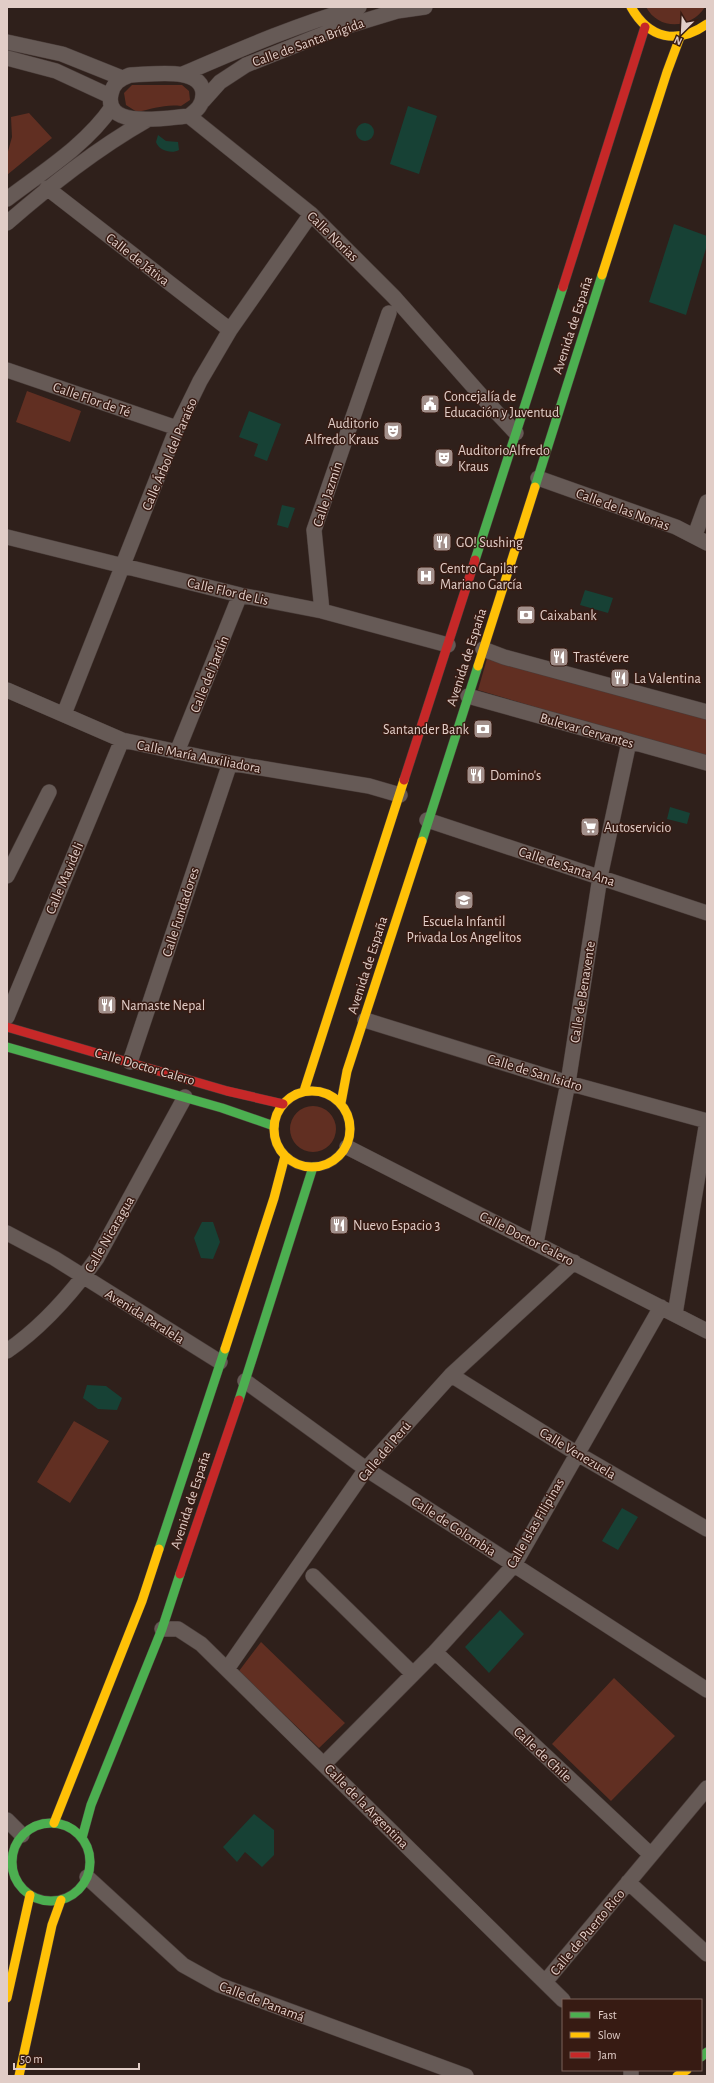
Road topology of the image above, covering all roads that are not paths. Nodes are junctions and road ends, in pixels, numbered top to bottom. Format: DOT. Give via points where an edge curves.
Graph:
graph roads {
  1 [pos="359,7"];
  2 [pos="425,7"];
  3 [pos="631,7"];
  4 [pos="707,24"];
  5 [pos="645,26"];
  6 [pos="680,37"];
  7 [pos="7,42"];
  8 [pos="7,58"];
  9 [pos="183,74"];
  10 [pos="122,78"];
  11 [pos="111,101"];
  12 [pos="203,101"];
  13 [pos="189,116"];
  14 [pos="147,120"];
  15 [pos="47,188"];
  16 [pos="7,199"];
  17 [pos="311,214"];
  18 [pos="7,223"];
  19 [pos="389,313"];
  20 [pos="230,330"];
  21 [pos="7,370"];
  22 [pos="177,428"];
  23 [pos="516,433"];
  24 [pos="538,478"];
  25 [pos="707,502"];
  26 [pos="7,537"];
  27 [pos="701,539"];
  28 [pos="122,566"];
  29 [pos="240,595"];
  30 [pos="322,611"];
  31 [pos="448,645"];
  32 [pos="483,649"];
  33 [pos="7,690"];
  34 [pos="468,696"];
  35 [pos="707,712"];
  36 [pos="64,714"];
  37 [pos="122,740"];
  38 [pos="629,742"];
  39 [pos="177,752"];
  40 [pos="230,763"];
  41 [pos="707,763"];
  42 [pos="49,792"];
  43 [pos="400,795"];
  44 [pos="427,820"];
  45 [pos="7,876"];
  46 [pos="600,877"];
  47 [pos="707,913"];
  48 [pos="7,1017"];
  49 [pos="365,1020"];
  50 [pos="7,1027"];
  51 [pos="7,1047"];
  52 [pos="130,1062"];
  53 [pos="568,1083"];
  54 [pos="304,1092"];
  55 [pos="185,1098"];
  56 [pos="341,1103"];
  57 [pos="283,1104"];
  58 [pos="707,1121"];
  59 [pos="274,1126"];
  60 [pos="347,1147"];
  61 [pos="284,1156"];
  62 [pos="313,1168"];
  63 [pos="7,1233"];
  64 [pos="536,1243"];
  65 [pos="574,1262"];
  66 [pos="84,1278"];
  67 [pos="661,1307"];
  68 [pos="675,1314"];
  69 [pos="707,1331"];
  70 [pos="7,1352"];
  71 [pos="220,1362"];
  72 [pos="451,1375"];
  73 [pos="245,1381"];
  74 [pos="576,1453"];
  75 [pos="366,1469"];
  76 [pos="707,1529"];
  77 [pos="514,1565"];
  78 [pos="313,1576"];
  79 [pos="162,1629"];
  80 [pos="435,1652"];
  81 [pos="227,1669"];
  82 [pos="413,1674"];
  83 [pos="707,1690"];
  84 [pos="324,1764"];
  85 [pos="707,1788"];
  86 [pos="7,1820"];
  87 [pos="54,1823"];
  88 [pos="22,1835"];
  89 [pos="82,1838"];
  90 [pos="650,1855"];
  91 [pos="87,1877"];
  92 [pos="628,1882"];
  93 [pos="30,1895"];
  94 [pos="61,1900"];
  95 [pos="707,1954"];
  96 [pos="545,1982"];
  97 [pos="7,1998"];
  98 [pos="562,1999"];
  99 [pos="686,2071"];
  100 [pos="20,2076"];
  101 [pos="466,2076"];
  102 [pos="677,2076"];
  1 -- 9 [label="street, Calle de Santa Brígida" via="282,33"];
  2 -- 12 [label="street, Calle de Santa Brígida" via="397,11 331,31 246,66 220,82"];
  3 -- 5 [label="street"];
  4 -- 6 [label="street" via="694,33"];
  5 -- 6 [label="street" via="656,33"];
  5 -- 23 [label="street, Avenida de España"];
  6 -- 24 [label="street, Avenida de España"];
  7 -- 10 [label="street" via="62,54"];
  8 -- 11 [label="street" via="56,71"];
  9 -- 10 [label="street" via="130,75"];
  9 -- 12 [label="street" via="197,79 203,88"];
  10 -- 11 [label="street" via="113,85"];
  11 -- 14 [label="street" via="118,114 129,119"];
  11 -- 16 [label="street" via="100,125"];
  12 -- 13 [label="street, Calle de Santa Brígida" via="198,110"];
  13 -- 14 [label="street"];
  13 -- 17 [label="street, Calle Norias"];
  14 -- 15 [label="street" via="110,141"];
  15 -- 18 [label="street"];
  15 -- 20 [label="street, Calle de Játiva"];
  17 -- 20 [label="street, Calle Árbol del Paraíso"];
  17 -- 23 [label="street, Calle Norias" via="394,297"];
  19 -- 30 [label="street, Calle Jazmín" via="314,530"];
  20 -- 22 [label="street, Calle Árbol del Paraíso" via="200,381"];
  21 -- 22 [label="street, Calle Flor de Té"];
  22 -- 28 [label="street, Calle Árbol del Paraíso"];
  23 -- 31 [label="street, Avenida de España"];
  24 -- 27 [label="street, Calle de las Norias"];
  24 -- 32 [label="street, Avenida de España"];
  25 -- 27 [label="street"];
  26 -- 28 [label="street, Calle Flor de Lis"];
  28 -- 29 [label="street, Calle Flor de Lis"];
  28 -- 36 [label="street, Calle Árbol del Paraíso"];
  29 -- 30 [label="street, Calle Flor de Lis"];
  29 -- 39 [label="street, Calle del Jardín"];
  30 -- 31 [label="street, Calle Flor de Lis"];
  31 -- 43 [label="street, Avenida de España"];
  32 -- 34 [label="street, Avenida de España"];
  32 -- 35 [label="street" via="504,657"];
  33 -- 36 [label="street, Calle María Auxiliadora"];
  34 -- 38 [label="street, Bulevar Cervantes"];
  34 -- 44 [label="street, Avenida de España"];
  36 -- 37 [label="street, Calle María Auxiliadora"];
  37 -- 39 [label="street, Calle María Auxiliadora"];
  37 -- 48 [label="street, Calle Mavideli"];
  38 -- 41 [label="street, Bulevar Cervantes"];
  38 -- 46 [label="street, Calle de Benavente"];
  39 -- 40 [label="street, Calle María Auxiliadora"];
  40 -- 43 [label="street, Calle María Auxiliadora" via="369,786"];
  40 -- 52 [label="street, Calle Fundadores"];
  42 -- 45 [label="street"];
  43 -- 54 [label="street, Avenida de España"];
  44 -- 46 [label="street, Calle de Santa Ana"];
  44 -- 49 [label="street, Avenida de España"];
  46 -- 47 [label="street, Calle de Santa Ana"];
  46 -- 53 [label="street, Calle de Benavente"];
  49 -- 53 [label="street, Calle de San Isidro"];
  49 -- 56 [label="street, Avenida de España" via="347,1071"];
  50 -- 52 [label="street, Calle Doctor Calero"];
  51 -- 55 [label="street, Calle Doctor Calero"];
  52 -- 57 [label="street, Calle Doctor Calero" via="227,1091"];
  53 -- 58 [label="street, Calle de San Isidro"];
  53 -- 64 [label="street, Calle de Benavente"];
  54 -- 56 [label="street" via="318,1091 330,1095"];
  54 -- 57 [label="street" via="296,1094"];
  55 -- 59 [label="street, Calle Doctor Calero"];
  55 -- 66 [label="street, Calle Nicaragua"];
  56 -- 60 [label="street" via="351,1129"];
  57 -- 59 [label="street"];
  58 -- 68 [label="street"];
  59 -- 61 [label="street" via="276,1142"];
  60 -- 62 [label="street" via="329,1164"];
  60 -- 64 [label="street, Calle Doctor Calero"];
  61 -- 62 [label="street" via="298,1164"];
  61 -- 71 [label="street, Avenida de España" via="274,1198"];
  62 -- 73 [label="street, Avenida de España"];
  63 -- 66 [label="street, Avenida Paralela" via="54,1258"];
  64 -- 65 [label="street, Calle Doctor Calero"];
  65 -- 67 [label="street, Calle Doctor Calero"];
  65 -- 72 [label="street, Calle del Perú"];
  66 -- 70 [label="street, Calle Nicaragua" via="26,1338"];
  66 -- 71 [label="street, Avenida Paralela"];
  67 -- 68 [label="street, Calle Doctor Calero"];
  67 -- 74 [label="street, Calle Islas Filipinas"];
  68 -- 69 [label="street, Calle Doctor Calero"];
  71 -- 87 [label="street, Avenida de España" via="142,1601"];
  72 -- 74 [label="street, Calle Venezuela"];
  72 -- 75 [label="street, Calle del Perú"];
  73 -- 75 [label="street, Calle de Colombia"];
  73 -- 79 [label="street, Avenida de España"];
  74 -- 76 [label="street, Calle Venezuela"];
  74 -- 77 [label="street, Calle Islas Filipinas"];
  75 -- 77 [label="street, Calle de Colombia"];
  75 -- 81 [label="street, Calle del Perú"];
  77 -- 80 [label="street, Calle Islas Filipinas"];
  77 -- 83 [label="street, Calle de Colombia"];
  78 -- 82 [label="street"];
  79 -- 81 [label="street, Calle de la Argentina" via="178,1629 201,1644"];
  79 -- 89 [label="street, Avenida de España" via="91,1805"];
  80 -- 82 [label="street, Calle Islas Filipinas"];
  80 -- 90 [label="street, Calle de Chile"];
  81 -- 84 [label="street, Calle de la Argentina"];
  82 -- 84 [label="street, Calle Islas Filipinas"];
  84 -- 96 [label="street, Calle de la Argentina"];
  85 -- 90 [label="street, Calle de Puerto Rico"];
  86 -- 88 [label="street"];
  87 -- 88 [label="street" via="37,1826"];
  87 -- 89 [label="street" via="65,1825"];
  88 -- 93 [label="street" via="15,1846 12,1859 13,1873 19,1885"];
  89 -- 91 [label="street" via="88,1850 90,1864"];
  90 -- 92 [label="street, Calle de Puerto Rico"];
  91 -- 94 [label="street" via="72,1895"];
  91 -- 101 [label="street, Calle de Panamá" via="183,1965 219,1985"];
  92 -- 95 [label="street, Calle de Puerto Rico"];
  92 -- 96 [label="street, Calle de Puerto Rico"];
  93 -- 94 [label="street" via="45,1901"];
  93 -- 97 [label="street"];
  94 -- 100 [label="street" via="52,1925"];
  96 -- 98 [label="street, Calle de la Argentina"];
  99 -- 102 [label="street"];
}
